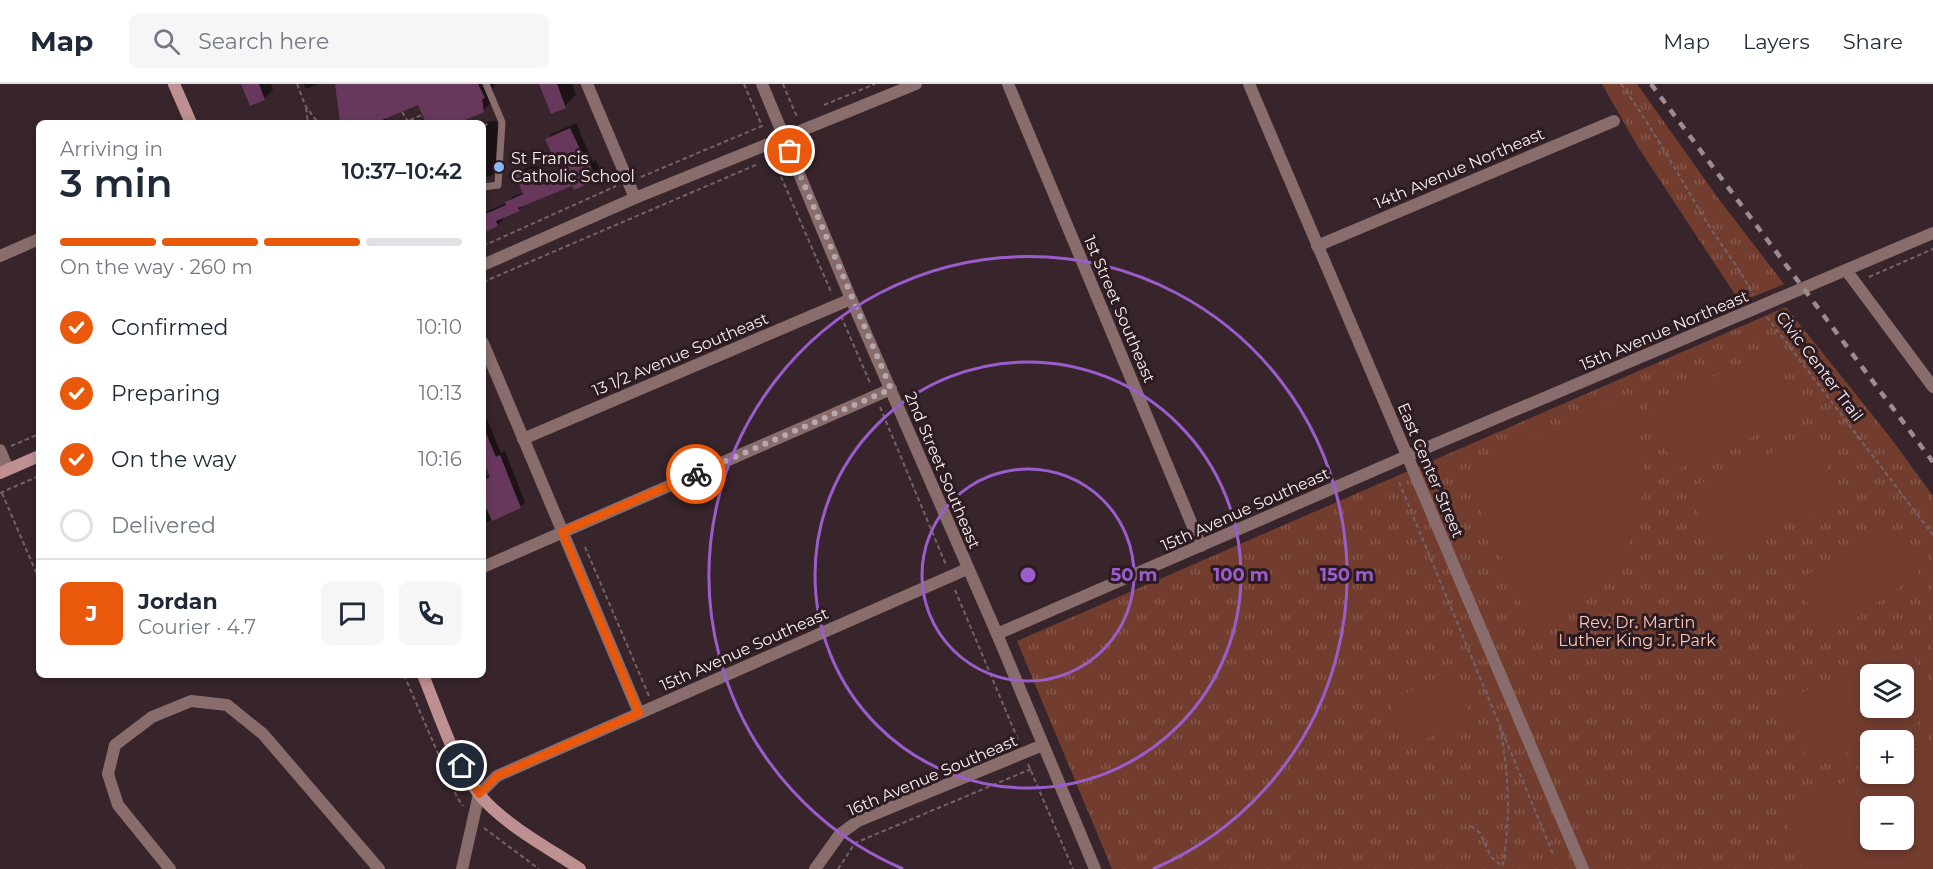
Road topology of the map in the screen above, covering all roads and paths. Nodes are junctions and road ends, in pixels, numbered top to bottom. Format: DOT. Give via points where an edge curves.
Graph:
graph roads {
  1 [pos="174,84"];
  2 [pos="297,84"];
  3 [pos="486,84"];
  4 [pos="586,84"];
  5 [pos="744,84"];
  6 [pos="762,84"];
  7 [pos="783,84"];
  8 [pos="875,84"];
  9 [pos="916,84"];
  10 [pos="1008,84"];
  11 [pos="1249,84"];
  12 [pos="1621,84"];
  13 [pos="305,105"];
  14 [pos="817,109"];
  15 [pos="402,111"];
  16 [pos="422,115"];
  17 [pos="797,117"];
  18 [pos="190,120"];
  19 [pos="308,120"];
  20 [pos="316,120"];
  21 [pos="407,120"];
  22 [pos="412,120"];
  23 [pos="1614,121"];
  24 [pos="784,138"];
  25 [pos="761,162"];
  26 [pos="612,177"];
  27 [pos="486,187"];
  28 [pos="641,196"];
  29 [pos="653,209"];
  30 [pos="1933,233"];
  31 [pos="36,240"];
  32 [pos="486,245"];
  33 [pos="1317,246"];
  34 [pos="1933,249"];
  35 [pos="0,256"];
  36 [pos="486,264"];
  37 [pos="1846,270"];
  38 [pos="486,281"];
  39 [pos="1855,282"];
  40 [pos="851,299"];
  41 [pos="1759,307"];
  42 [pos="486,350"];
  43 [pos="1933,387"];
  44 [pos="891,389"];
  45 [pos="36,435"];
  46 [pos="523,439"];
  47 [pos="0,450"];
  48 [pos="1407,456"];
  49 [pos="36,457"];
  50 [pos="4,471"];
  51 [pos="36,477"];
  52 [pos="1399,482"];
  53 [pos="1,493"];
  54 [pos="562,532"];
  55 [pos="1933,535"];
  56 [pos="581,539"];
  57 [pos="1201,546"];
  58 [pos="486,566"];
  59 [pos="967,569"];
  60 [pos="36,572"];
  61 [pos="970,627"];
  62 [pos="997,634"];
  63 [pos="405,678"];
  64 [pos="424,678"];
  65 [pos="648,694"];
  66 [pos="639,713"];
  67 [pos="1499,721"];
  68 [pos="1017,738"];
  69 [pos="1043,745"];
  70 [pos="479,794"];
  71 [pos="472,818"];
  72 [pos="1471,826"];
  73 [pos="1553,854"];
  74 [pos="1502,867"];
  75 [pos="170,869"];
  76 [pos="379,869"];
  77 [pos="462,869"];
  78 [pos="539,869"];
  79 [pos="580,869"];
  80 [pos="815,869"];
  81 [pos="838,869"];
  82 [pos="1073,869"];
  83 [pos="1095,869"];
  84 [pos="1583,869"];
  1 -- 18 [label="main road"];
  2 -- 13 [label="path"];
  3 -- 27 [label="lane" via="502,122 498,185"];
  4 -- 28 [label="street"];
  5 -- 28 [label="path" via="762,126 639,177"];
  6 -- 24 [label="street, 2nd Street Southeast"];
  7 -- 17 [label="path"];
  8 -- 14 [label="path"];
  9 -- 24 [label="street"];
  10 -- 57 [label="street, 1st Street Southeast"];
  11 -- 33 [label="street, East Center Street"];
  12 -- 41 [label="path, Civic Center Trail" via="1741,270"];
  13 -- 19 [label="path"];
  13 -- 20 [label="path"];
  15 -- 21 [label="path"];
  16 -- 22 [label="path"];
  23 -- 33 [label="street, 14th Avenue Northeast"];
  24 -- 28 [label="street"];
  24 -- 40 [label="street, 2nd Street Southeast"];
  25 -- 29 [label="path"];
  26 -- 32 [label="path" via="616,187"];
  28 -- 29 [label="path"];
  28 -- 36 [label="street"];
  29 -- 38 [label="path"];
  30 -- 37 [label="street, 15th Avenue Northeast"];
  31 -- 35 [label="street"];
  33 -- 48 [label="street, East Center Street"];
  34 -- 39 [label="path"];
  37 -- 39 [label="street"];
  37 -- 41 [label="street, 15th Avenue Northeast"];
  39 -- 43 [label="street"];
  40 -- 44 [label="street, 2nd Street Southeast"];
  40 -- 46 [label="street, 13 1/2 Avenue Southeast"];
  41 -- 48 [label="street, 15th Avenue Northeast"];
  41 -- 55 [label="path, Civic Center Trail"];
  42 -- 46 [label="street"];
  44 -- 54 [label="street"];
  44 -- 59 [label="street, 2nd Street Southeast"];
  45 -- 47 [label="path"];
  46 -- 54 [label="street"];
  47 -- 50 [label="street"];
  48 -- 57 [label="street, 15th Avenue Southeast"];
  48 -- 84 [label="street, East Center Street"];
  49 -- 50 [label="main road"];
  51 -- 53 [label="path"];
  52 -- 67 [label="path"];
  53 -- 60 [label="path"];
  54 -- 58 [label="street"];
  54 -- 66 [label="street"];
  56 -- 65 [label="path"];
  57 -- 62 [label="street, 15th Avenue Southeast"];
  59 -- 62 [label="street, 2nd Street Southeast"];
  59 -- 66 [label="street, 15th Avenue Southeast"];
  61 -- 68 [label="path"];
  62 -- 69 [label="street, 2nd Street Southeast"];
  63 -- 71 [label="path" via="457,797"];
  64 -- 70 [label="main road" via="462,766"];
  66 -- 70 [label="street, 15th Avenue Southeast" via="497,776"];
  67 -- 73 [label="path"];
  67 -- 74 [label="path" via="1509,800"];
  69 -- 80 [label="street, 16th Avenue Southeast" via="858,821 840,834"];
  69 -- 83 [label="street, 2nd Street Southeast"];
  70 -- 71 [label="street"];
  70 -- 79 [label="main road" via="513,825"];
  71 -- 77 [label="street"];
  71 -- 78 [label="path"];
  72 -- 74 [label="path"];
  75 -- 76 [label="street" via="118,806 108,774 115,746 152,717 191,701 227,705 263,734"];
  81 -- 82 [label="path" via="855,843 1030,769"];
}
